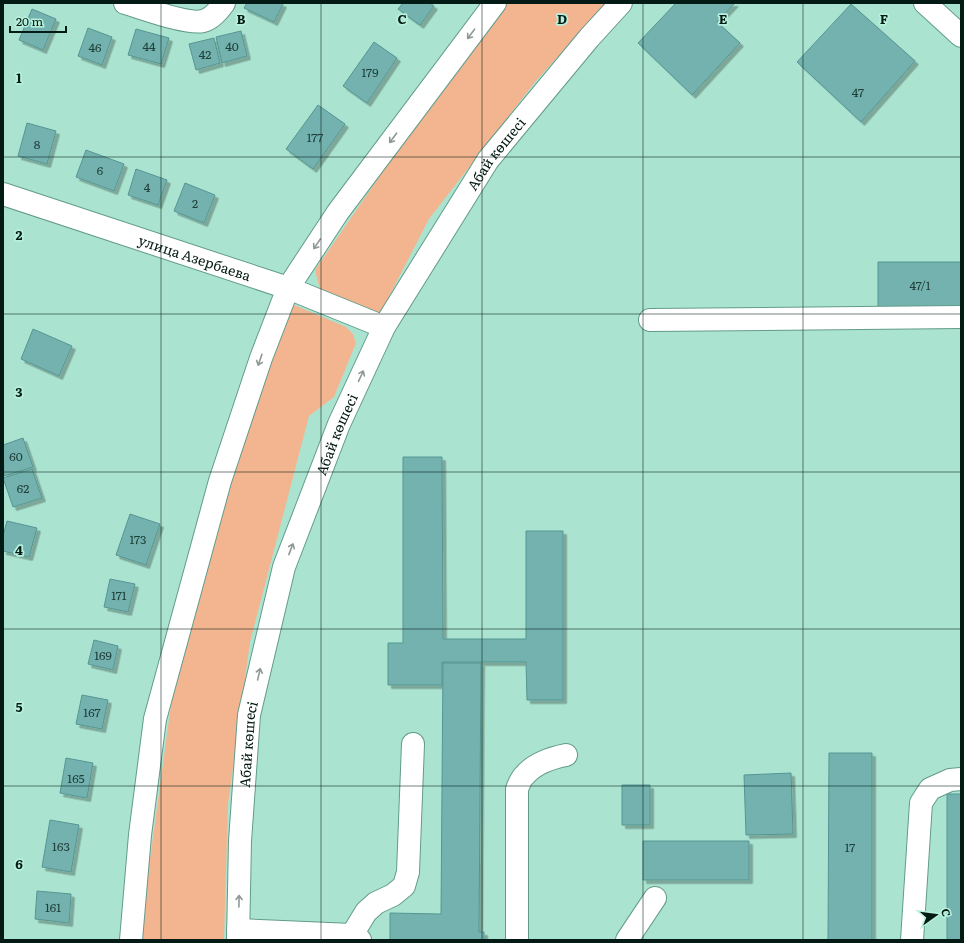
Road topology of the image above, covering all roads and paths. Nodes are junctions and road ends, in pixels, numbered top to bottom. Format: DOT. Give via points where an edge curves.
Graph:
graph roads {
  1 [pos="125,3"];
  2 [pos="224,3"];
  3 [pos="495,3"];
  4 [pos="621,3"];
  5 [pos="925,3"];
  6 [pos="961,36"];
  7 [pos="3,194"];
  8 [pos="288,288"];
  9 [pos="961,317"];
  10 [pos="650,320"];
  11 [pos="384,327"];
  12 [pos="413,744"];
  13 [pos="566,755"];
  14 [pos="961,779"];
  15 [pos="655,898"];
  16 [pos="238,935"];
  17 [pos="356,937"];
  18 [pos="131,940"];
  19 [pos="517,940"];
  20 [pos="627,940"];
  21 [pos="912,940"];
  1 -- 2 [label="street" via="186,21 204,21 218,12"];
  3 -- 8 [label="street, one-way" via="338,212"];
  4 -- 11 [label="street, Абай көшесі" via="488,160"];
  5 -- 6 [label="street"];
  7 -- 8 [label="street, улица Азербаева"];
  8 -- 11 [label="street, улица Азербаева"];
  8 -- 18 [label="street, one-way" via="261,358 220,481 155,719 140,835"];
  9 -- 10 [label="street"];
  16 -- 11 [label="street, Абай көшесі, one-way" via="240,841 249,715 282,575 339,424"];
  12 -- 17 [label="street" via="408,872 404,886 366,912"];
  13 -- 19 [label="street" via="551,758 537,765 524,775 517,789"];
  14 -- 21 [label="street" via="950,780 930,789 921,802"];
  15 -- 20 [label="street"];
  16 -- 17 [label="street"];
}
